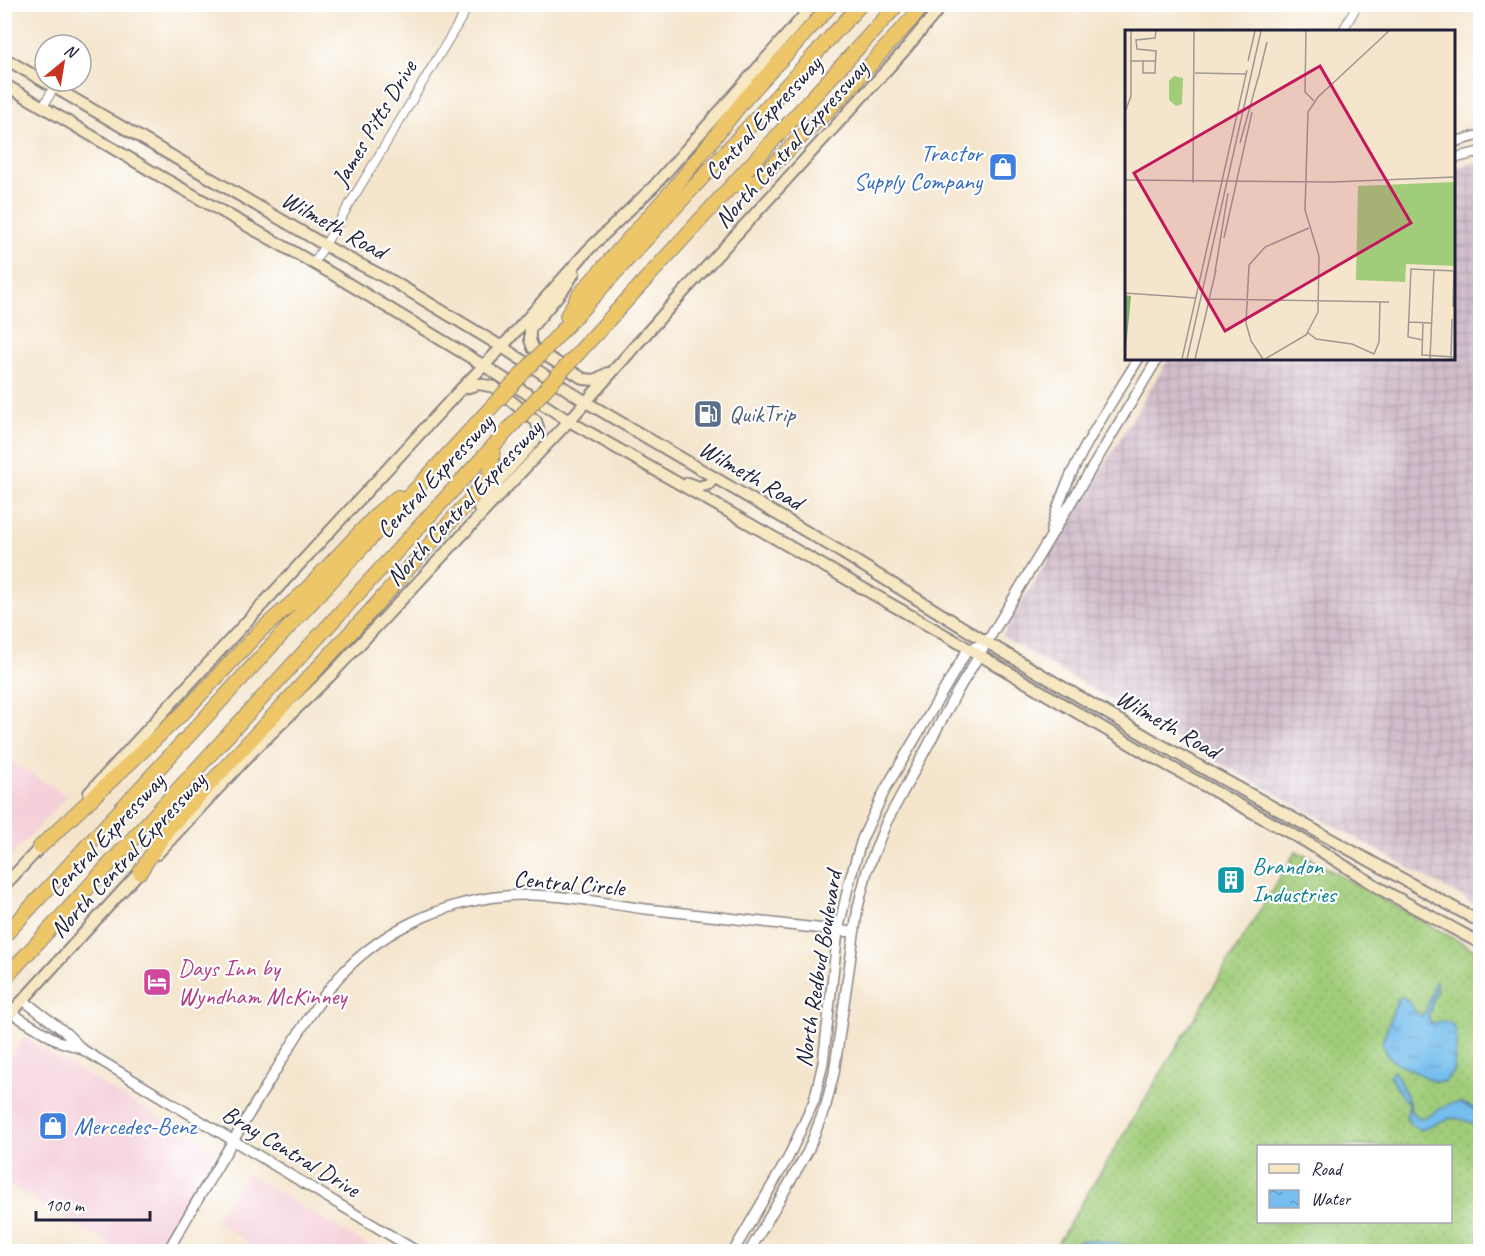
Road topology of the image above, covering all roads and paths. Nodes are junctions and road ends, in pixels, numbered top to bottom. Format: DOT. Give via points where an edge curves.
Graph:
graph roads {
  1 [pos="470,4"];
  2 [pos="814,4"];
  3 [pos="832,4"];
  4 [pos="861,4"];
  5 [pos="898,4"];
  6 [pos="925,4"];
  7 [pos="943,4"];
  8 [pos="1358,4"];
  9 [pos="1343,30"];
  10 [pos="4,58"];
  11 [pos="33,75"];
  12 [pos="4,84"];
  13 [pos="51,93"];
  14 [pos="64,93"];
  15 [pos="43,107"];
  16 [pos="1480,135"];
  17 [pos="1455,142"];
  18 [pos="1480,152"];
  19 [pos="1455,158"];
  20 [pos="732,186"];
  21 [pos="324,245"];
  22 [pos="588,250"];
  23 [pos="314,263"];
  24 [pos="551,342"];
  25 [pos="502,347"];
  26 [pos="1138,360"];
  27 [pos="1157,360"];
  28 [pos="483,365"];
  29 [pos="613,371"];
  30 [pos="460,390"];
  31 [pos="586,402"];
  32 [pos="569,421"];
  33 [pos="493,446"];
  34 [pos="618,448"];
  35 [pos="428,474"];
  36 [pos="714,477"];
  37 [pos="464,532"];
  38 [pos="1049,540"];
  39 [pos="836,549"];
  40 [pos="825,566"];
  41 [pos="988,642"];
  42 [pos="968,649"];
  43 [pos="980,656"];
  44 [pos="1285,814"];
  45 [pos="1278,826"];
  46 [pos="40,848"];
  47 [pos="140,872"];
  48 [pos="4,886"];
  49 [pos="1480,922"];
  50 [pos="838,931"];
  51 [pos="854,932"];
  52 [pos="4,936"];
  53 [pos="1480,943"];
  54 [pos="4,979"];
  55 [pos="23,1000"];
  56 [pos="8,1017"];
  57 [pos="80,1048"];
  58 [pos="811,1109"];
  59 [pos="823,1114"];
  60 [pos="234,1139"];
  61 [pos="167,1251"];
  62 [pos="418,1251"];
  63 [pos="733,1251"];
  64 [pos="749,1251"];
  1 -- 21 [label="street, James Pitts Drive"];
  2 -- 22 [label="main road" via="654,186"];
  3 -- 24 [label="highway" via="744,100 674,188 579,295"];
  4 -- 24 [label="highway, Central Expressway"];
  5 -- 20 [label="highway, Central Expressway"];
  6 -- 20 [label="highway" via="840,98 757,181"];
  7 -- 29 [label="main road, North Central Expressway"];
  8 -- 9 [label="street"];
  10 -- 11 [label="main road, Wilmeth Road"];
  12 -- 15 [label="main road, Wilmeth Road"];
  13 -- 15 [label="street"];
  14 -- 21 [label="main road, Wilmeth Road"];
  15 -- 23 [label="main road, Wilmeth Road"];
  16 -- 17 [label="street"];
  18 -- 19 [label="street"];
  20 -- 33 [label="highway, Central Expressway, bridge"];
  21 -- 23 [label="street, James Pitts Drive"];
  21 -- 25 [label="main road, Wilmeth Road"];
  22 -- 25 [label="main road"];
  22 -- 29 [label="main road" via="566,286 530,329 530,340 533,348 584,380 595,380"];
  23 -- 28 [label="main road, Wilmeth Road"];
  24 -- 35 [label="highway, Central Expressway, bridge"];
  25 -- 28 [label="main road"];
  25 -- 31 [label="main road, Wilmeth Road"];
  26 -- 38 [label="street, North Redbud Boulevard" via="1072,471 1054,515"];
  27 -- 38 [label="street, North Redbud Boulevard"];
  28 -- 30 [label="main road"];
  28 -- 32 [label="main road, Wilmeth Road"];
  29 -- 31 [label="main road, North Central Expressway"];
  30 -- 37 [label="main road" via="479,384 494,387 536,421 539,428 534,442 495,485"];
  30 -- 46 [label="main road"];
  31 -- 32 [label="main road, North Central Expressway"];
  31 -- 36 [label="main road, Wilmeth Road"];
  32 -- 34 [label="main road, Wilmeth Road"];
  32 -- 37 [label="main road, North Central Expressway"];
  33 -- 47 [label="highway" via="491,473 469,501 167,830"];
  33 -- 54 [label="highway, Central Expressway"];
  34 -- 36 [label="main road" via="644,457 699,488"];
  34 -- 40 [label="main road, Wilmeth Road"];
  35 -- 46 [label="highway" via="380,511 184,712"];
  35 -- 52 [label="highway, Central Expressway"];
  36 -- 39 [label="main road, Wilmeth Road"];
  37 -- 47 [label="main road, North Central Expressway"];
  38 -- 41 [label="street, North Redbud Boulevard"];
  39 -- 40 [label="main road"];
  39 -- 41 [label="main road, Wilmeth Road"];
  40 -- 42 [label="main road, Wilmeth Road"];
  41 -- 42 [label="street"];
  41 -- 43 [label="street, North Redbud Boulevard"];
  41 -- 44 [label="main road, Wilmeth Road"];
  42 -- 43 [label="main road, Wilmeth Road"];
  42 -- 50 [label="street, North Redbud Boulevard" via="874,812 858,850"];
  43 -- 45 [label="main road, Wilmeth Road"];
  43 -- 51 [label="street, North Redbud Boulevard" via="886,823 867,872"];
  44 -- 45 [label="main road"];
  44 -- 49 [label="main road, Wilmeth Road"];
  45 -- 53 [label="main road, Wilmeth Road"];
  46 -- 48 [label="main road"];
  47 -- 55 [label="main road, North Central Expressway"];
  50 -- 51 [label="street, Central Circle"];
  50 -- 58 [label="street, North Redbud Boulevard" via="823,1063"];
  50 -- 60 [label="street, Central Circle" via="554,896 483,899 431,914 382,940 339,977"];
  51 -- 59 [label="street, North Redbud Boulevard" via="834,1073"];
  55 -- 56 [label="main road, North Central Expressway"];
  55 -- 57 [label="street, Bray Central Drive"];
  56 -- 57 [label="street, Bray Central Drive"];
  57 -- 60 [label="street, Bray Central Drive"];
  58 -- 59 [label="street"];
  58 -- 63 [label="street, North Redbud Boulevard" via="788,1158"];
  59 -- 64 [label="street, North Redbud Boulevard" via="808,1151"];
  60 -- 61 [label="street, Central Circle"];
  60 -- 62 [label="street, Bray Central Drive"];
}
